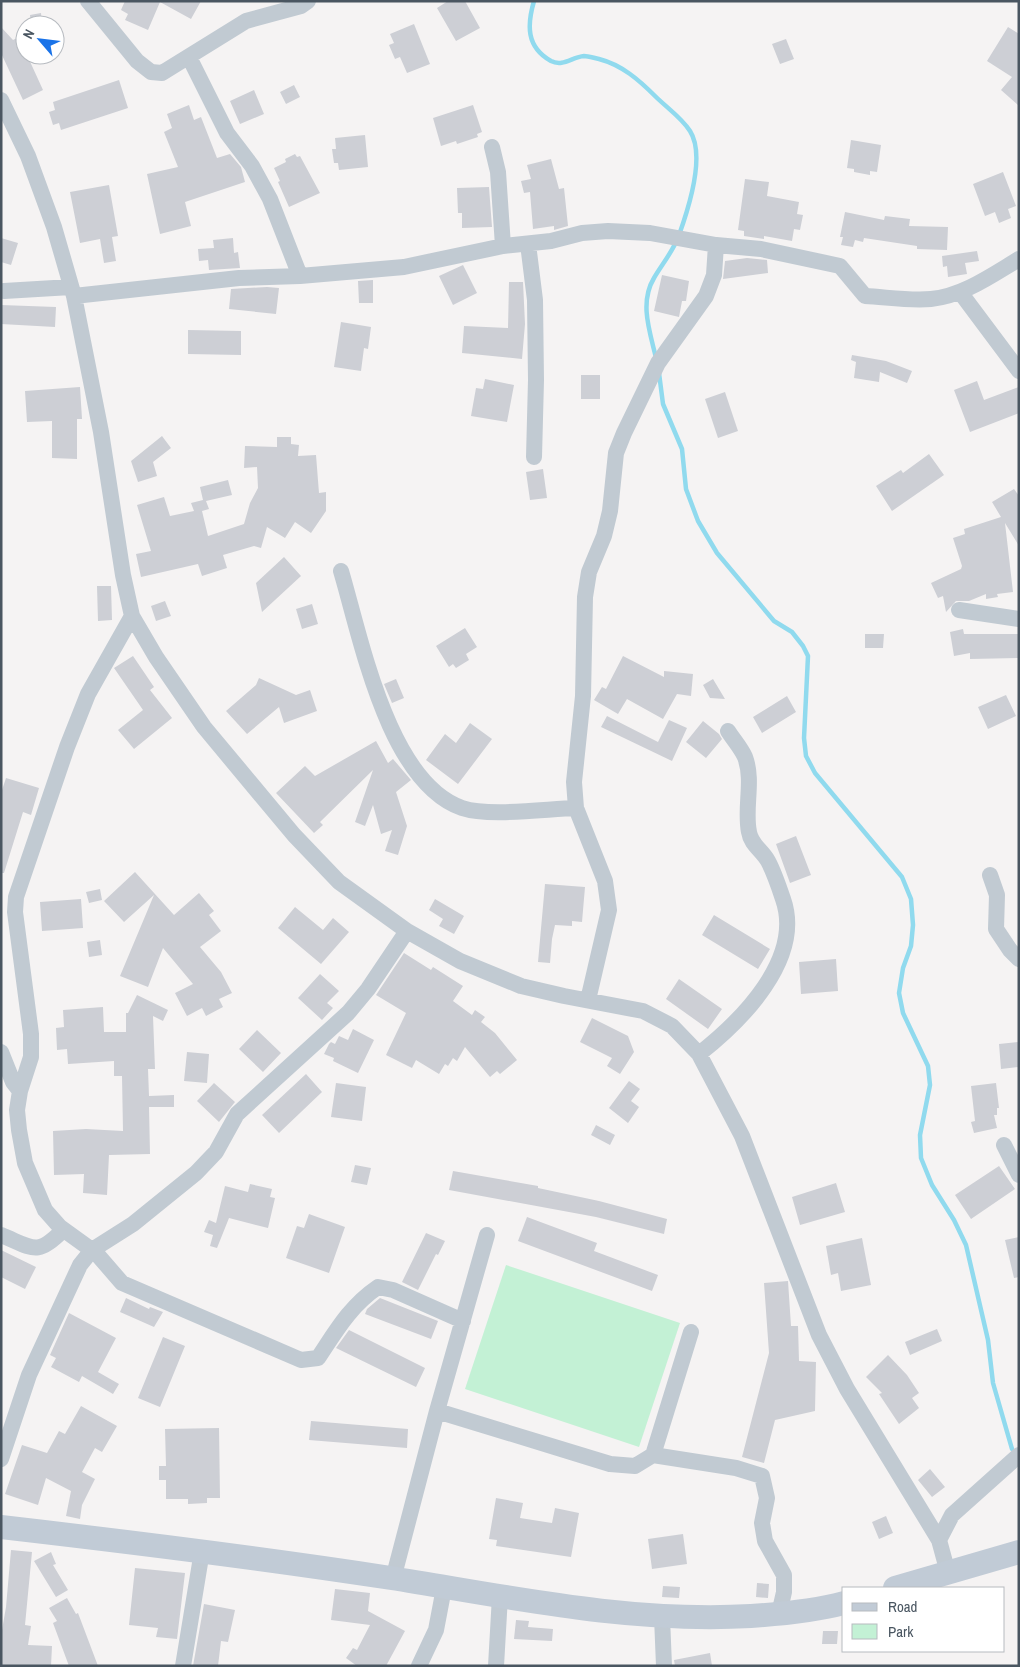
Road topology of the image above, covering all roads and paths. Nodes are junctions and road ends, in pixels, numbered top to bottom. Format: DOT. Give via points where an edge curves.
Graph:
graph roads {
  1 [pos="88,1"];
  2 [pos="308,1"];
  3 [pos="189,57"];
  4 [pos="1,100"];
  5 [pos="492,147"];
  6 [pos="528,244"];
  7 [pos="716,244"];
  8 [pos="503,246"];
  9 [pos="1019,259"];
  10 [pos="300,276"];
  11 [pos="4,291"];
  12 [pos="73,291"];
  13 [pos="960,292"];
  14 [pos="1019,371"];
  15 [pos="534,457"];
  16 [pos="340,571"];
  17 [pos="959,610"];
  18 [pos="132,616"];
  19 [pos="1019,619"];
  20 [pos="728,731"];
  21 [pos="576,808"];
  22 [pos="990,875"];
  23 [pos="407,931"];
  24 [pos="1019,958"];
  25 [pos="588,1000"];
  26 [pos="1,1052"];
  27 [pos="699,1054"];
  28 [pos="20,1091"];
  29 [pos="1004,1145"];
  30 [pos="1019,1175"];
  31 [pos="63,1230"];
  32 [pos="1,1235"];
  33 [pos="487,1235"];
  34 [pos="92,1250"];
  35 [pos="463,1321"];
  36 [pos="690,1332"];
  37 [pos="437,1411"];
  38 [pos="653,1455"];
  39 [pos="1019,1455"];
  40 [pos="1,1459"];
  41 [pos="1,1527"];
  42 [pos="939,1540"];
  43 [pos="202,1551"];
  44 [pos="1019,1552"];
  45 [pos="948,1573"];
  46 [pos="393,1579"];
  47 [pos="898,1587"];
  48 [pos="444,1588"];
  49 [pos="500,1596"];
  50 [pos="842,1603"];
  51 [pos="779,1614"];
  52 [pos="662,1617"];
  53 [pos="183,1666"];
  54 [pos="420,1666"];
  55 [pos="496,1666"];
  56 [pos="664,1666"];
  1 -- 3 [label="street" via="137,61 151,72 162,73"];
  2 -- 3 [label="street" via="301,6 246,21"];
  3 -- 10 [label="street" via="227,133 252,166 270,199"];
  4 -- 12 [label="street" via="28,156"];
  5 -- 8 [label="street" via="498,172"];
  6 -- 7 [label="street" via="608,231 650,233"];
  6 -- 8 [label="street"];
  6 -- 15 [label="street" via="535,300"];
  7 -- 13 [label="street" via="761,248 840,266 865,296 932,299"];
  7 -- 21 [label="street" via="714,275 706,296 658,363 616,453 610,511 589,572 585,596 583,696 574,782"];
  8 -- 10 [label="street" via="404,266"];
  9 -- 13 [label="street"];
  10 -- 12 [label="street"];
  11 -- 12 [label="street"];
  12 -- 18 [label="street"];
  13 -- 14 [label="street"];
  16 -- 21 [label="street" via="384,714 402,754 422,778 446,801 463,808 486,812"];
  17 -- 19 [label="street"];
  18 -- 23 [label="street" via="204,727 294,835 339,882"];
  18 -- 28 [label="street" via="88,694 16,897 15,912 31,1034 31,1057"];
  20 -- 27 [label="street" via="745,756 749,833 771,868 784,902 788,926 773,975 728,1031"];
  21 -- 25 [label="street" via="605,881 609,910"];
  22 -- 24 [label="street" via="997,895 996,929"];
  23 -- 25 [label="street" via="460,960 521,986"];
  23 -- 34 [label="street" via="348,1013 237,1114 216,1152 196,1173 133,1224"];
  25 -- 27 [label="street" via="643,1010 672,1026"];
  26 -- 28 [label="street"];
  27 -- 42 [label="street" via="742,1136 819,1335 847,1389"];
  28 -- 31 [label="street" via="18,1130 25,1163 45,1210"];
  29 -- 30 [label="street"];
  31 -- 32 [label="street" via="48,1246 35,1248"];
  31 -- 34 [label="street"];
  33 -- 35 [label="street"];
  34 -- 35 [label="street" via="122,1283 302,1360 318,1358 345,1316 361,1298 378,1287 393,1290"];
  34 -- 40 [label="street" via="80,1265 30,1375"];
  35 -- 37 [label="street"];
  36 -- 38 [label="street"];
  37 -- 38 [label="street" via="610,1464 635,1466"];
  37 -- 46 [label="street"];
  38 -- 51 [label="street" via="736,1468 762,1476 767,1498 762,1523 766,1541 784,1575"];
  39 -- 42 [label="street" via="952,1515"];
  41 -- 43 [label="street"];
  42 -- 45 [label="street"];
  43 -- 46 [label="street"];
  43 -- 53 [label="street"];
  44 -- 45 [label="street"];
  45 -- 47 [label="street"];
  46 -- 48 [label="street"];
  48 -- 49 [label="street"];
  48 -- 54 [label="street" via="436,1630"];
  49 -- 52 [label="street" via="572,1608"];
  49 -- 55 [label="street"];
  50 -- 51 [label="street"];
  51 -- 52 [label="street" via="728,1618"];
  52 -- 56 [label="street"];
}
